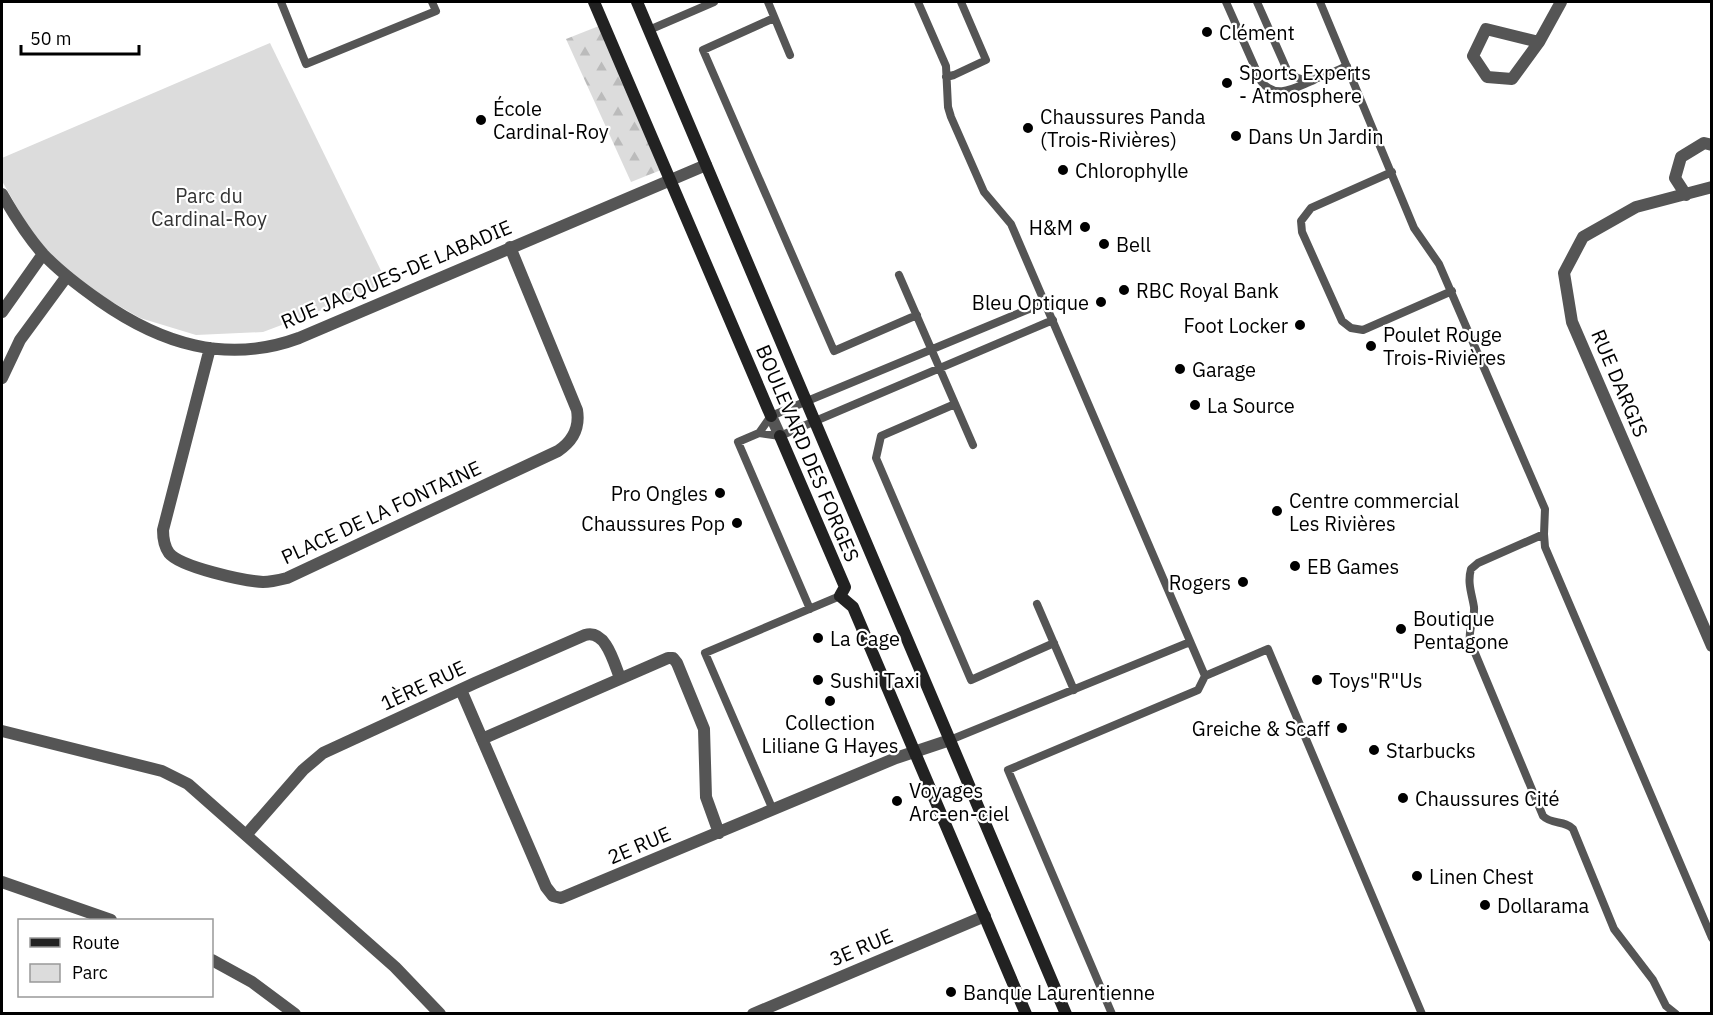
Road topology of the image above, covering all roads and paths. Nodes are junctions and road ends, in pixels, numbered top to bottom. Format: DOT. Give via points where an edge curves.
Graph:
graph roads {
  1 [pos="281,2"];
  2 [pos="432,2"];
  3 [pos="594,2"];
  4 [pos="637,2"];
  5 [pos="714,2"];
  6 [pos="768,2"];
  7 [pos="918,2"];
  8 [pos="961,2"];
  9 [pos="1226,2"];
  10 [pos="1257,2"];
  11 [pos="1320,2"];
  12 [pos="1561,2"];
  13 [pos="774,18"];
  14 [pos="649,30"];
  15 [pos="1539,42"];
  16 [pos="790,55"];
  17 [pos="1347,66"];
  18 [pos="946,77"];
  19 [pos="1314,80"];
  20 [pos="1712,145"];
  21 [pos="706,165"];
  22 [pos="1392,172"];
  23 [pos="671,179"];
  24 [pos="1712,187"];
  25 [pos="2,194"];
  26 [pos="1686,195"];
  27 [pos="510,247"];
  28 [pos="42,254"];
  29 [pos="899,275"];
  30 [pos="67,276"];
  31 [pos="1452,291"];
  32 [pos="1046,302"];
  33 [pos="2,312"];
  34 [pos="916,315"];
  35 [pos="1053,320"];
  36 [pos="210,348"];
  37 [pos="932,350"];
  38 [pos="939,368"];
  39 [pos="2,378"];
  40 [pos="807,401"];
  41 [pos="955,404"];
  42 [pos="771,416"];
  43 [pos="815,420"];
  44 [pos="759,433"];
  45 [pos="780,435"];
  46 [pos="972,445"];
  47 [pos="1544,534"];
  48 [pos="840,596"];
  49 [pos="1037,603"];
  50 [pos="810,609"];
  51 [pos="1190,642"];
  52 [pos="1054,643"];
  53 [pos="1712,646"];
  54 [pos="1205,676"];
  55 [pos="620,678"];
  56 [pos="461,690"];
  57 [pos="1074,690"];
  58 [pos="2,731"];
  59 [pos="482,738"];
  60 [pos="950,740"];
  61 [pos="915,752"];
  62 [pos="773,810"];
  63 [pos="719,832"];
  64 [pos="247,834"];
  65 [pos="2,882"];
  66 [pos="985,916"];
  67 [pos="105,919"];
  68 [pos="1712,938"];
  69 [pos="213,961"];
  70 [pos="296,1014"];
  71 [pos="440,1014"];
  72 [pos="753,1014"];
  73 [pos="1026,1014"];
  74 [pos="1066,1014"];
  75 [pos="1112,1014"];
  76 [pos="1422,1014"];
  77 [pos="1676,1014"];
  1 -- 2 [label="lane" via="306,64 436,11"];
  3 -- 23 [label="main road, BOULEVARD DES FORGES"];
  4 -- 14 [label="main road, BOULEVARD DES FORGES"];
  5 -- 14 [label="lane"];
  6 -- 13 [label="lane"];
  7 -- 18 [label="lane" via="946,66"];
  8 -- 18 [label="lane" via="986,60"];
  9 -- 19 [label="lane" via="1264,84 1283,92"];
  10 -- 19 [label="lane" via="1287,70 1298,79"];
  11 -- 17 [label="lane"];
  12 -- 15 [label="street"];
  13 -- 16 [label="lane"];
  13 -- 34 [label="lane" via="703,50 834,351"];
  14 -- 21 [label="main road, BOULEVARD DES FORGES"];
  15 -- 15 [label="street" via="1486,29 1473,56 1487,77 1512,79"];
  17 -- 19 [label="lane"];
  17 -- 22 [label="lane"];
  18 -- 32 [label="lane" via="953,123 984,192 1011,224"];
  20 -- 26 [label="street" via="1704,144 1681,157 1675,178"];
  21 -- 23 [label="street, RUE JACQUES-DE LABADIE"];
  21 -- 40 [label="main road, BOULEVARD DES FORGES"];
  22 -- 31 [label="lane" via="1414,228"];
  22 -- 31 [label="lane" via="1311,208 1301,221 1302,232 1342,321 1363,330"];
  23 -- 27 [label="street, RUE JACQUES-DE LABADIE"];
  23 -- 42 [label="main road, BOULEVARD DES FORGES"];
  24 -- 26 [label="street, RUE DARGIS"];
  25 -- 28 [label="street, RUE JACQUES-DE LABADIE"];
  26 -- 53 [label="street, RUE DARGIS" via="1635,207 1583,237 1564,273 1572,322"];
  27 -- 36 [label="street, RUE JACQUES-DE LABADIE" via="289,342 240,349"];
  27 -- 36 [label="street, PLACE DE LA FONTAINE" via="577,410 578,426 571,441 558,451 287,578 256,581 186,564 165,546 164,530"];
  28 -- 30 [label="street, RUE JACQUES-DE LABADIE"];
  28 -- 33 [label="street"];
  29 -- 34 [label="lane"];
  30 -- 36 [label="street, RUE JACQUES-DE LABADIE" via="150,332"];
  30 -- 39 [label="street" via="20,340"];
  31 -- 47 [label="lane" via="1545,509"];
  32 -- 35 [label="lane"];
  32 -- 37 [label="lane"];
  34 -- 37 [label="lane"];
  35 -- 38 [label="lane"];
  35 -- 51 [label="lane"];
  37 -- 38 [label="lane"];
  37 -- 40 [label="lane"];
  38 -- 41 [label="lane"];
  38 -- 43 [label="lane"];
  40 -- 42 [label="lane"];
  40 -- 43 [label="main road, BOULEVARD DES FORGES"];
  41 -- 46 [label="lane"];
  41 -- 52 [label="lane" via="881,436 876,458 879,466 971,680"];
  42 -- 44 [label="lane"];
  42 -- 45 [label="street, BOULEVARD DES FORGES"];
  43 -- 45 [label="lane"];
  43 -- 60 [label="main road, BOULEVARD DES FORGES"];
  44 -- 45 [label="lane"];
  44 -- 50 [label="lane" via="738,442"];
  45 -- 48 [label="main road, BOULEVARD DES FORGES" via="845,587"];
  47 -- 68 [label="lane" via="1545,547"];
  47 -- 77 [label="lane" via="1471,569 1469,587 1474,606 1470,641 1541,812 1551,822 1571,827 1614,929 1653,980 1665,1006"];
  48 -- 50 [label="lane"];
  48 -- 61 [label="main road" via="853,607"];
  49 -- 52 [label="lane"];
  50 -- 62 [label="lane" via="705,653"];
  51 -- 54 [label="lane"];
  51 -- 57 [label="lane"];
  52 -- 57 [label="lane"];
  54 -- 75 [label="lane" via="1198,690 1008,770"];
  54 -- 76 [label="lane" via="1268,649"];
  55 -- 56 [label="street, 1ÈRE RUE" via="601,638 589,634"];
  55 -- 59 [label="street"];
  55 -- 63 [label="street" via="668,658 676,661 704,729 706,801"];
  56 -- 59 [label="street, 2E RUE"];
  56 -- 64 [label="street, 1ÈRE RUE" via="323,753"];
  57 -- 60 [label="lane"];
  58 -- 64 [label="street" via="173,775"];
  59 -- 63 [label="street, 2E RUE" via="553,896 565,898"];
  60 -- 61 [label="street, 2E RUE"];
  60 -- 74 [label="main road, BOULEVARD DES FORGES"];
  61 -- 62 [label="street, 2E RUE"];
  61 -- 66 [label="main road"];
  62 -- 63 [label="street, 2E RUE"];
  64 -- 71 [label="street" via="404,975"];
  65 -- 67 [label="street"];
  66 -- 72 [label="street, 3E RUE"];
  66 -- 73 [label="main road"];
  69 -- 70 [label="street" via="252,982"];
}
